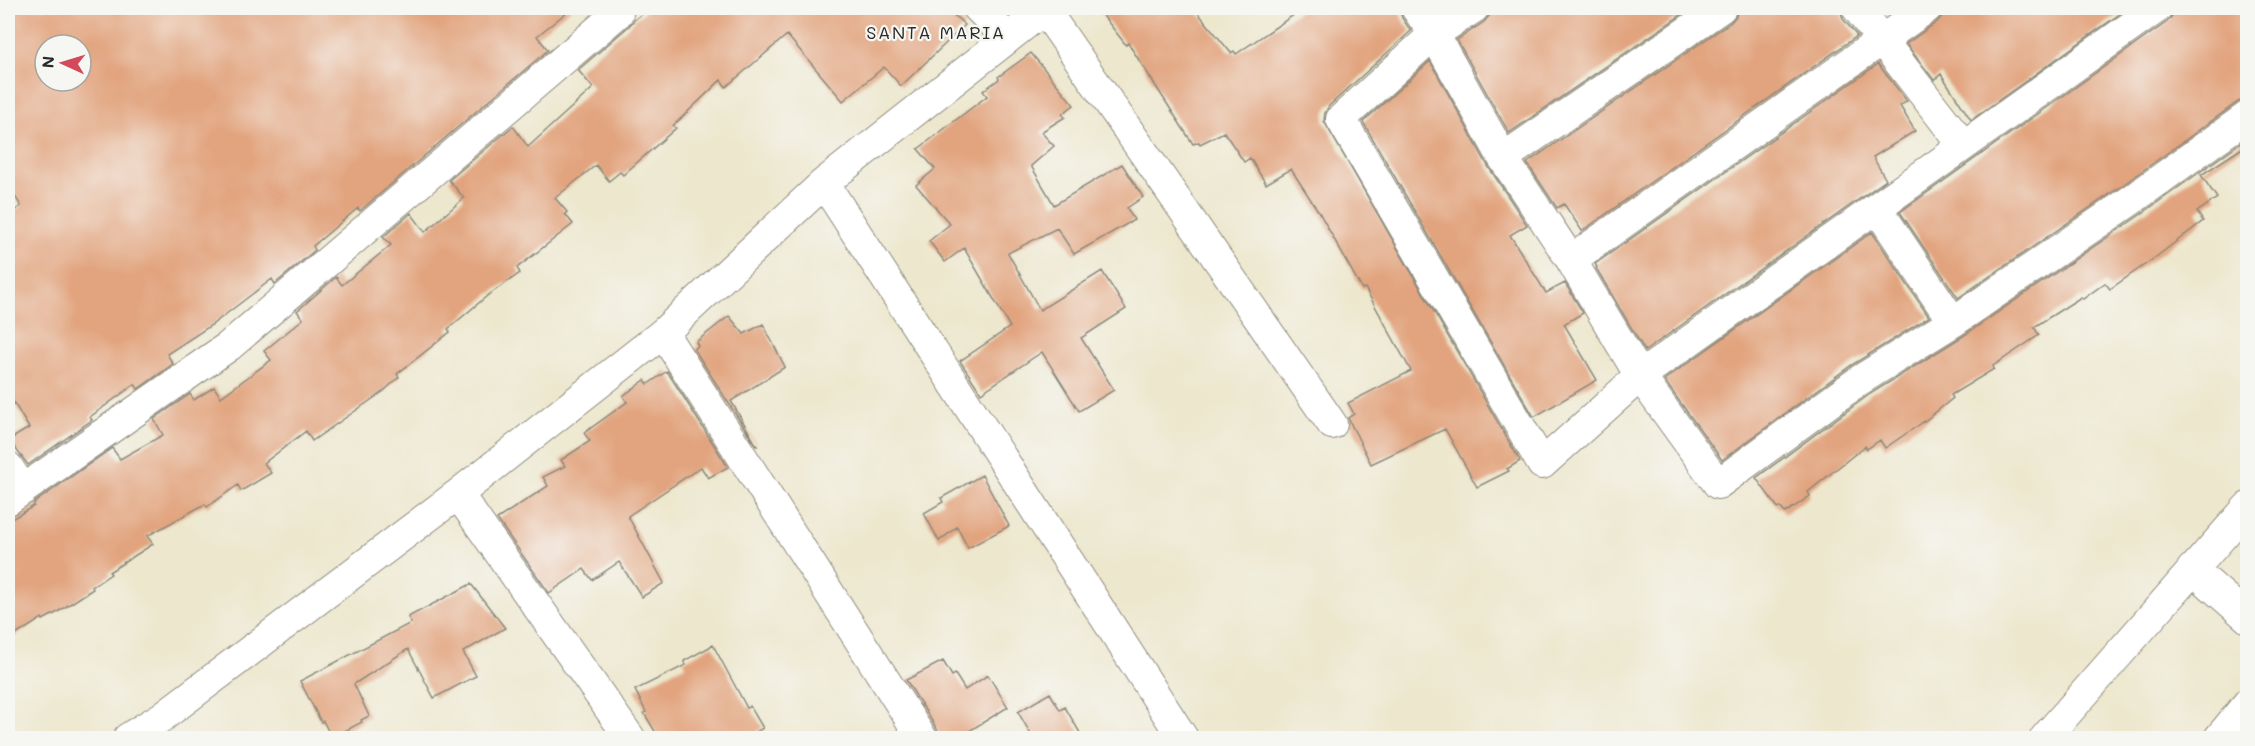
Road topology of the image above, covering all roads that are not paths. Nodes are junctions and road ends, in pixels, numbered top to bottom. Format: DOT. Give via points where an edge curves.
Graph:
graph roads {
  1 [pos="613,8"];
  2 [pos="978,8"];
  3 [pos="1045,8"];
  4 [pos="1416,8"];
  5 [pos="1474,8"];
  6 [pos="1721,8"];
  7 [pos="1857,8"];
  8 [pos="1928,8"];
  9 [pos="2157,8"];
  10 [pos="1434,34"];
  11 [pos="1008,38"];
  12 [pos="1882,40"];
  13 [pos="2247,116"];
  14 [pos="1963,145"];
  15 [pos="1503,158"];
  16 [pos="824,183"];
  17 [pos="1877,208"];
  18 [pos="1571,260"];
  19 [pos="1953,322"];
  20 [pos="663,333"];
  21 [pos="1640,376"];
  22 [pos="1332,424"];
  23 [pos="12,486"];
  24 [pos="458,494"];
  25 [pos="2247,507"];
  26 [pos="2192,569"];
  27 [pos="2247,618"];
  28 [pos="2247,703"];
  29 [pos="128,738"];
  30 [pos="630,738"];
  31 [pos="922,738"];
  32 [pos="1183,738"];
  33 [pos="2044,738"];
  34 [pos="2219,738"];
  1 -- 23 [label="street" via="618,13 229,346"];
  2 -- 11 [label="street"];
  3 -- 11 [label="street"];
  3 -- 22 [label="street"];
  4 -- 10 [label="street"];
  5 -- 10 [label="street"];
  6 -- 15 [label="street"];
  7 -- 12 [label="street"];
  8 -- 12 [label="street"];
  9 -- 14 [label="street"];
  10 -- 15 [label="street"];
  10 -- 21 [label="street" via="1341,119 1542,464"];
  11 -- 16 [label="street"];
  12 -- 14 [label="street"];
  12 -- 18 [label="street"];
  13 -- 19 [label="street"];
  14 -- 17 [label="street"];
  15 -- 18 [label="street"];
  16 -- 20 [label="street"];
  16 -- 32 [label="street"];
  17 -- 19 [label="street"];
  17 -- 21 [label="street"];
  18 -- 21 [label="street"];
  19 -- 21 [label="street" via="1860,380 1718,484"];
  20 -- 24 [label="street"];
  20 -- 31 [label="street"];
  24 -- 29 [label="street" via="162,717"];
  24 -- 30 [label="street"];
  25 -- 26 [label="street"];
  26 -- 27 [label="street"];
  26 -- 33 [label="street"];
  28 -- 34 [label="street"];
}
